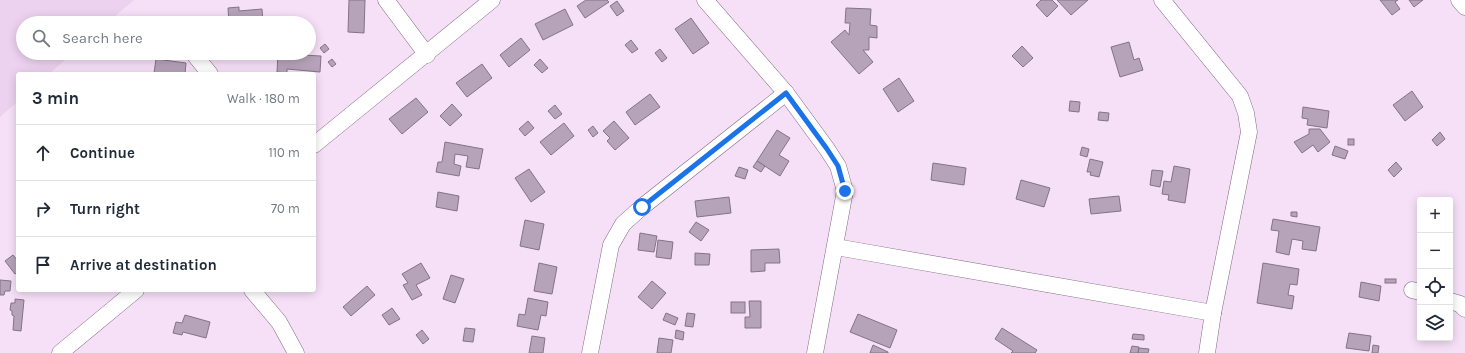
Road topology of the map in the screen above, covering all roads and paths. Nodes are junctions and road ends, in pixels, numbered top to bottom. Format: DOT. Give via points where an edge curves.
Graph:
graph roads {
  1 [pos="386,0"];
  2 [pos="705,0"];
  3 [pos="1162,0"];
  4 [pos="1459,0"];
  5 [pos="490,1"];
  6 [pos="1465,7"];
  7 [pos="427,55"];
  8 [pos="199,60"];
  9 [pos="208,72"];
  10 [pos="786,93"];
  11 [pos="316,143"];
  12 [pos="836,247"];
  13 [pos="134,292"];
  14 [pos="254,292"];
  15 [pos="1453,302"];
  16 [pos="1465,309"];
  17 [pos="1213,313"];
  18 [pos="60,353"];
  19 [pos="296,353"];
  20 [pos="590,353"];
  21 [pos="815,353"];
  22 [pos="1207,353"];
  1 -- 7 [label="street"];
  2 -- 10 [label="street"];
  3 -- 17 [label="street" via="1240,96 1246,113 1249,132"];
  4 -- 6 [label="street"];
  5 -- 7 [label="street"];
  7 -- 11 [label="street"];
  8 -- 9 [label="street"];
  10 -- 12 [label="street" via="838,166 845,191"];
  10 -- 20 [label="street" via="623,224 611,245"];
  12 -- 17 [label="street"];
  12 -- 21 [label="street"];
  13 -- 18 [label="street"];
  14 -- 19 [label="street" via="279,322"];
  15 -- 16 [label="street"];
  17 -- 22 [label="street"];
}
